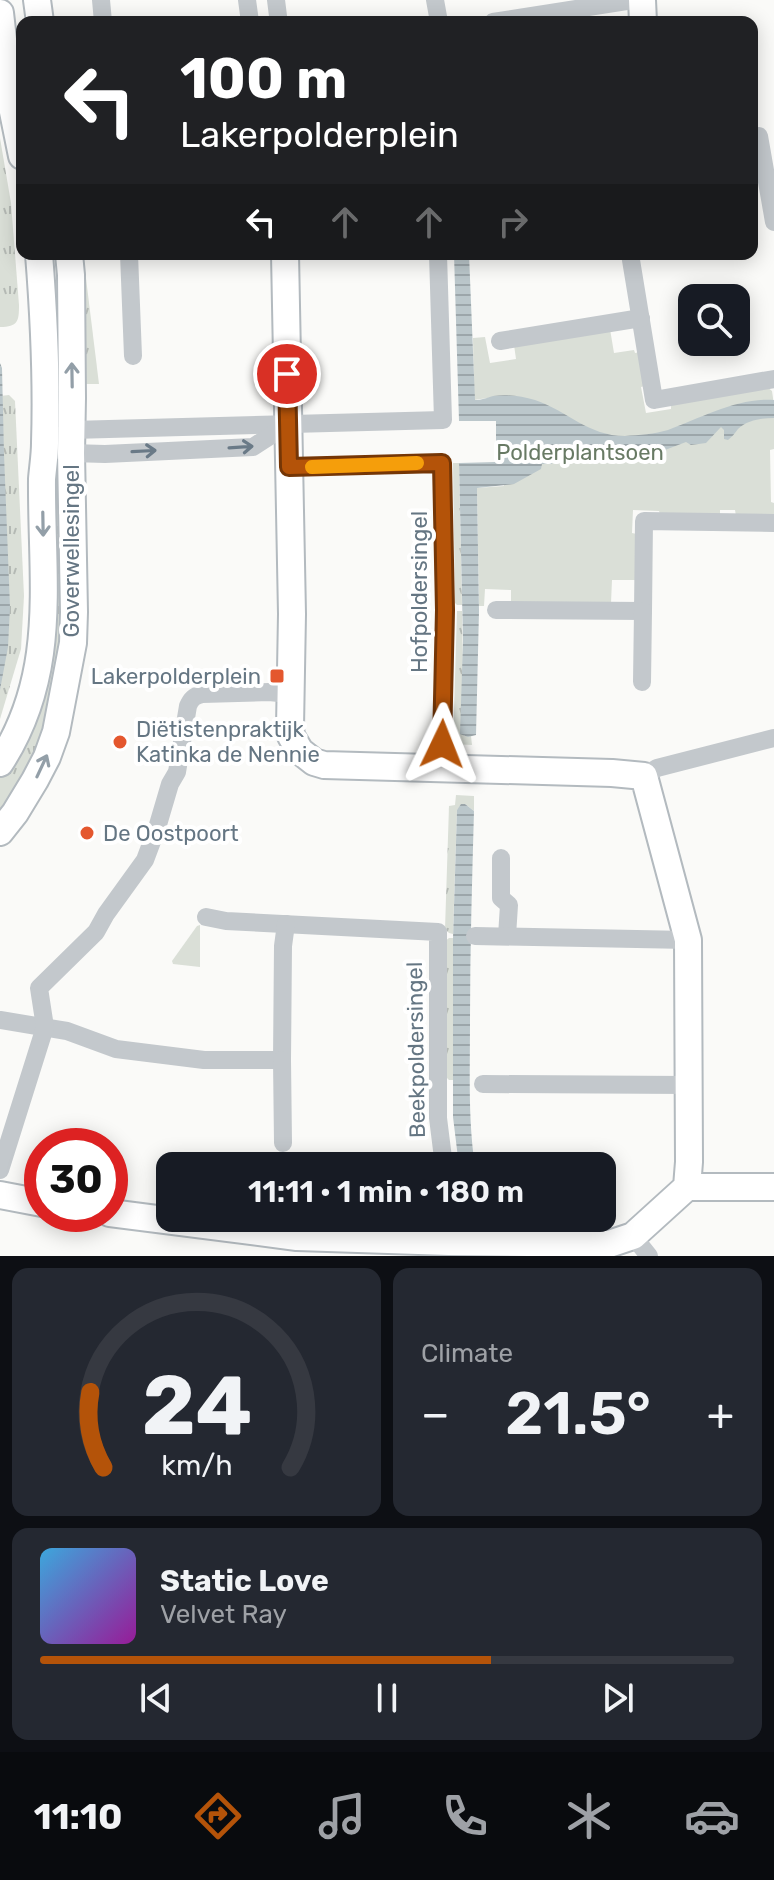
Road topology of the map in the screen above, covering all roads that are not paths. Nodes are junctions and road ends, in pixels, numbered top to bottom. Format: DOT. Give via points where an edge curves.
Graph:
graph roads {
  1 [pos="633,0"];
  2 [pos="0,13"];
  3 [pos="531,16"];
  4 [pos="16,126"];
  5 [pos="762,135"];
  6 [pos="774,222"];
  7 [pos="39,260"];
  8 [pos="70,260"];
  9 [pos="129,260"];
  10 [pos="285,260"];
  11 [pos="438,260"];
  12 [pos="631,260"];
  13 [pos="641,318"];
  14 [pos="500,341"];
  15 [pos="133,356"];
  16 [pos="774,379"];
  17 [pos="288,425"];
  18 [pos="71,442"];
  19 [pos="45,446"];
  20 [pos="289,467"];
  21 [pos="774,523"];
  22 [pos="496,610"];
  23 [pos="643,611"];
  24 [pos="642,682"];
  25 [pos="289,694"];
  26 [pos="774,738"];
  27 [pos="0,763"];
  28 [pos="442,768"];
  29 [pos="644,776"];
  30 [pos="0,832"];
  31 [pos="501,858"];
  32 [pos="206,917"];
  33 [pos="286,924"];
  34 [pos="475,936"];
  35 [pos="507,936"];
  36 [pos="688,940"];
  37 [pos="0,1020"];
  38 [pos="45,1027"];
  39 [pos="282,1060"];
  40 [pos="483,1084"];
  41 [pos="688,1085"];
  42 [pos="283,1143"];
  43 [pos="442,1152"];
  44 [pos="0,1170"];
  45 [pos="687,1187"];
  46 [pos="774,1187"];
  47 [pos="0,1195"];
  48 [pos="24,1200"];
  49 [pos="128,1215"];
  50 [pos="156,1219"];
  51 [pos="258,1232"];
  52 [pos="405,1232"];
  53 [pos="471,1232"];
  54 [pos="641,1246"];
  1 -- 3 [label="street"];
  2 -- 4 [label="street"];
  5 -- 6 [label="street"];
  7 -- 19 [label="street, Goverwellesingel"];
  18 -- 8 [label="street, Goverwellesingel, one-way"];
  9 -- 15 [label="street"];
  10 -- 17 [label="street"];
  11 -- 17 [label="street" via="443,420"];
  12 -- 13 [label="street"];
  13 -- 14 [label="street"];
  13 -- 16 [label="street" via="654,400"];
  17 -- 18 [label="street" via="253,447 105,454"];
  17 -- 20 [label="street"];
  18 -- 19 [label="street"];
  30 -- 18 [label="street, Goverwellesingel, one-way" via="47,757 73,643"];
  19 -- 27 [label="street, Goverwellesingel, one-way" via="41,652 31,698"];
  20 -- 25 [label="street"];
  20 -- 28 [label="street, Hofpoldersingel" via="442,463"];
  21 -- 23 [label="street" via="644,521"];
  22 -- 23 [label="street"];
  23 -- 24 [label="street"];
  25 -- 28 [label="street" via="291,736 314,762"];
  25 -- 38 [label="street" via="202,694 191,699 177,772 145,860 96,932 39,988"];
  26 -- 29 [label="street" via="657,768"];
  28 -- 29 [label="street"];
  29 -- 36 [label="street"];
  31 -- 35 [label="street" via="501,898 509,905"];
  32 -- 33 [label="street"];
  33 -- 39 [label="street"];
  33 -- 43 [label="street, Beekpoldersingel" via="438,932"];
  34 -- 35 [label="street"];
  35 -- 36 [label="street"];
  36 -- 41 [label="street"];
  37 -- 38 [label="street"];
  38 -- 39 [label="street" via="116,1049 204,1060"];
  38 -- 44 [label="street"];
  39 -- 42 [label="street"];
  40 -- 41 [label="street"];
  41 -- 45 [label="street"];
  45 -- 46 [label="street"];
  45 -- 54 [label="street"];
  47 -- 48 [label="street"];
  49 -- 50 [label="street"];
  51 -- 52 [label="street" via="297,1237"];
  53 -- 54 [label="street"];
}
